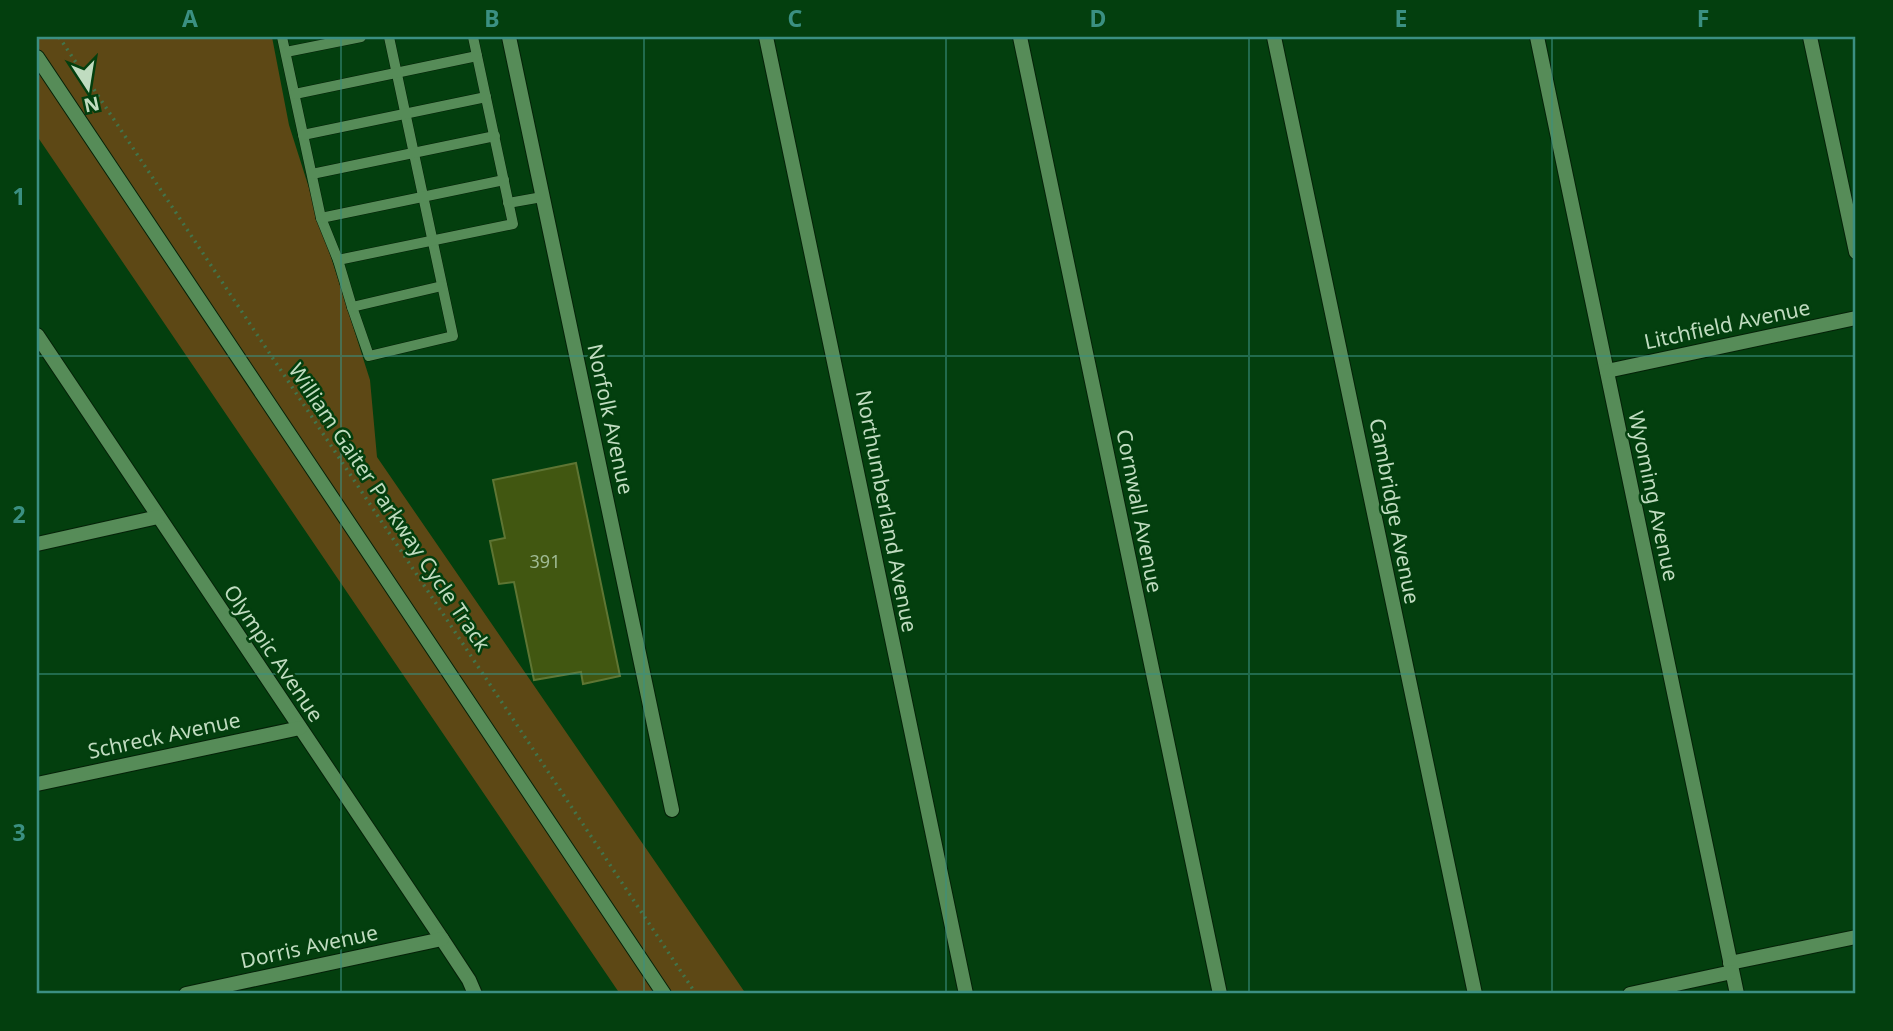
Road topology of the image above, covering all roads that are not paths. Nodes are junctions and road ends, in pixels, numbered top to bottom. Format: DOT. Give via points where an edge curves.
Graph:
graph roads {
  1 [pos="282,37"];
  2 [pos="361,37"];
  3 [pos="389,37"];
  4 [pos="473,37"];
  5 [pos="509,37"];
  6 [pos="766,37"];
  7 [pos="1020,37"];
  8 [pos="1274,37"];
  9 [pos="1537,37"];
  10 [pos="1810,37"];
  11 [pos="286,52"];
  12 [pos="477,56"];
  13 [pos="37,57"];
  14 [pos="397,73"];
  15 [pos="295,94"];
  16 [pos="486,97"];
  17 [pos="405,114"];
  18 [pos="303,135"];
  19 [pos="495,136"];
  20 [pos="414,153"];
  21 [pos="312,174"];
  22 [pos="504,180"];
  23 [pos="424,197"];
  24 [pos="542,197"];
  25 [pos="508,203"];
  26 [pos="321,218"];
  27 [pos="433,241"];
  28 [pos="1856,252"];
  29 [pos="338,260"];
  30 [pos="442,286"];
  31 [pos="352,307"];
  32 [pos="1856,318"];
  33 [pos="37,335"];
  34 [pos="1607,371"];
  35 [pos="158,517"];
  36 [pos="37,544"];
  37 [pos="300,728"];
  38 [pos="37,784"];
  39 [pos="672,810"];
  40 [pos="1856,937"];
  41 [pos="442,939"];
  42 [pos="1731,968"];
  43 [pos="186,994"];
  44 [pos="475,994"];
  45 [pos="664,994"];
  46 [pos="967,994"];
  47 [pos="1220,994"];
  48 [pos="1475,994"];
  49 [pos="1630,994"];
  50 [pos="1737,994"];
  1 -- 11 [label="lane"];
  2 -- 11 [label="lane"];
  3 -- 14 [label="lane"];
  4 -- 12 [label="lane"];
  5 -- 24 [label="street, Norfolk Avenue"];
  6 -- 46 [label="street, Northumberland Avenue"];
  7 -- 47 [label="street, Cornwall Avenue"];
  8 -- 48 [label="street, Cambridge Avenue"];
  9 -- 34 [label="street, Wyoming Avenue"];
  10 -- 28 [label="street"];
  11 -- 15 [label="lane"];
  12 -- 14 [label="lane"];
  12 -- 16 [label="lane"];
  13 -- 45 [label="street"];
  14 -- 15 [label="lane"];
  14 -- 17 [label="lane"];
  15 -- 18 [label="lane"];
  16 -- 17 [label="lane"];
  16 -- 19 [label="lane"];
  17 -- 18 [label="lane"];
  17 -- 20 [label="lane"];
  18 -- 21 [label="lane"];
  19 -- 20 [label="lane"];
  19 -- 22 [label="lane"];
  20 -- 21 [label="lane"];
  20 -- 23 [label="lane"];
  21 -- 26 [label="lane"];
  22 -- 23 [label="lane"];
  22 -- 25 [label="lane"];
  23 -- 26 [label="lane"];
  23 -- 27 [label="lane"];
  24 -- 25 [label="lane"];
  24 -- 39 [label="street, Norfolk Avenue"];
  25 -- 27 [label="lane" via="513,224"];
  26 -- 29 [label="lane"];
  27 -- 29 [label="lane"];
  27 -- 30 [label="lane"];
  29 -- 31 [label="lane"];
  30 -- 31 [label="lane"];
  30 -- 31 [label="lane" via="453,336 369,356"];
  32 -- 34 [label="street, Litchfield Avenue"];
  33 -- 35 [label="street, Olympic Avenue"];
  34 -- 42 [label="street, Wyoming Avenue"];
  35 -- 36 [label="street"];
  35 -- 37 [label="street, Olympic Avenue"];
  37 -- 38 [label="street, Schreck Avenue"];
  37 -- 41 [label="street, Olympic Avenue"];
  40 -- 42 [label="street"];
  41 -- 43 [label="street, Dorris Avenue"];
  41 -- 44 [label="street, Olympic Avenue"];
  42 -- 49 [label="street"];
  42 -- 50 [label="street, Wyoming Avenue"];
}
